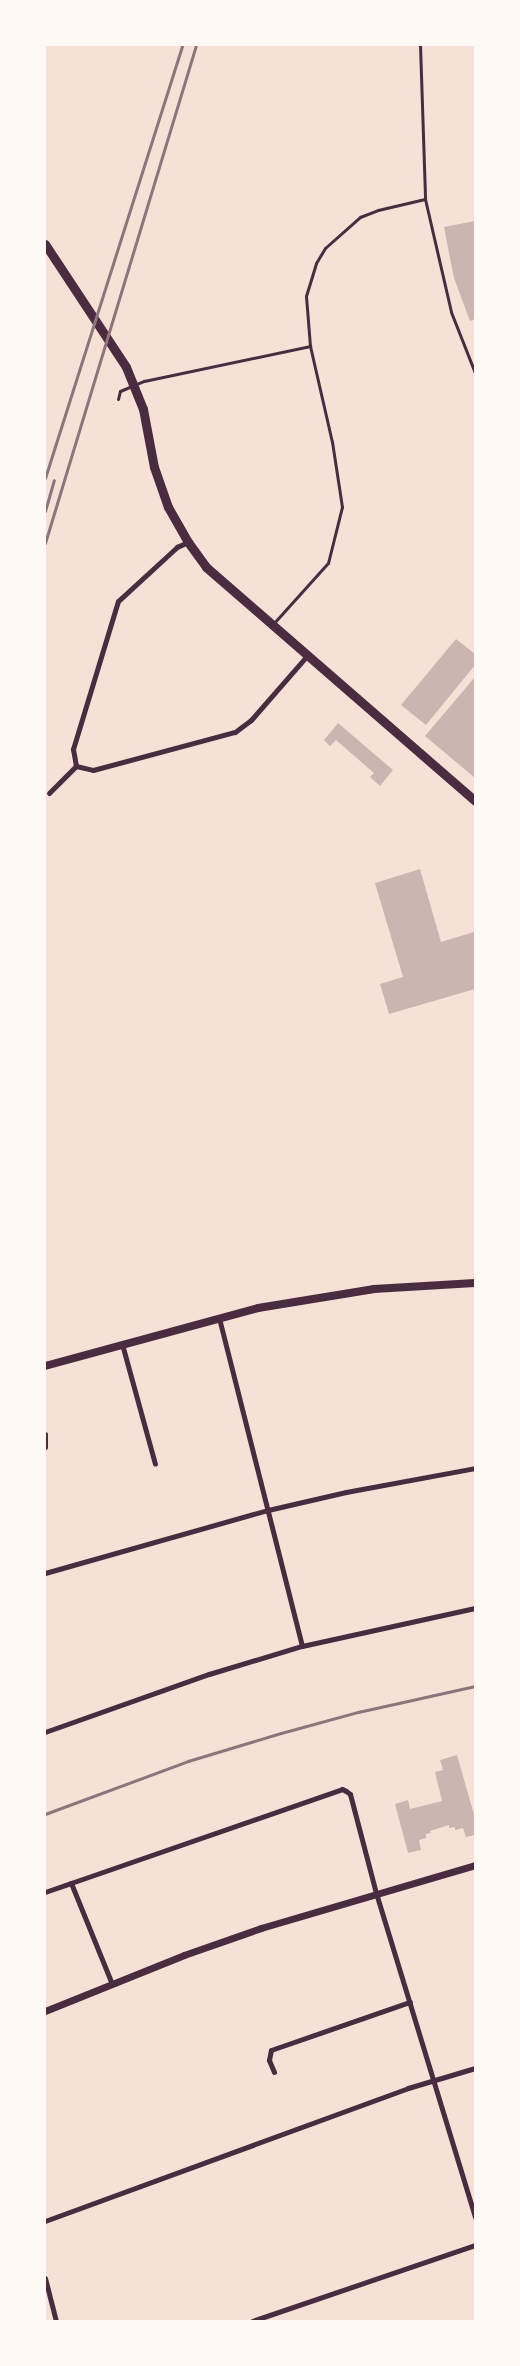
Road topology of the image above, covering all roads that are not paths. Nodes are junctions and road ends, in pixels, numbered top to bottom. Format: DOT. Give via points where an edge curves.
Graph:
graph roads {
  1 [pos="420,45"];
  2 [pos="425,199"];
  3 [pos="45,243"];
  4 [pos="310,346"];
  5 [pos="475,373"];
  6 [pos="118,399"];
  7 [pos="188,542"];
  8 [pos="272,626"];
  9 [pos="306,657"];
  10 [pos="76,766"];
  11 [pos="49,793"];
  12 [pos="475,801"];
  13 [pos="475,1283"];
  14 [pos="219,1318"];
  15 [pos="122,1343"];
  16 [pos="45,1366"];
  17 [pos="45,1434"];
  18 [pos="45,1447"];
  19 [pos="155,1464"];
  20 [pos="475,1468"];
  21 [pos="268,1510"];
  22 [pos="45,1573"];
  23 [pos="475,1608"];
  24 [pos="302,1646"];
  25 [pos="45,1732"];
  26 [pos="475,1865"];
  27 [pos="71,1883"];
  28 [pos="45,1892"];
  29 [pos="376,1893"];
  30 [pos="112,1984"];
  31 [pos="410,2002"];
  32 [pos="45,2011"];
  33 [pos="475,2068"];
  34 [pos="274,2072"];
  35 [pos="433,2080"];
  36 [pos="475,2217"];
  37 [pos="45,2221"];
  38 [pos="475,2245"];
  39 [pos="45,2278"];
  40 [pos="56,2321"];
  41 [pos="252,2321"];
  1 -- 2 [label="lane"];
  2 -- 4 [label="lane" via="360,217 325,248 306,296"];
  2 -- 5 [label="lane" via="451,312"];
  3 -- 7 [label="main road" via="126,367 143,409 154,467 168,507"];
  4 -- 6 [label="lane" via="144,381 120,391"];
  4 -- 8 [label="lane" via="342,507 328,563"];
  7 -- 8 [label="main road" via="206,567"];
  7 -- 10 [label="street" via="177,547 118,602 73,749"];
  8 -- 9 [label="main road"];
  9 -- 10 [label="street" via="251,720 235,732 93,770"];
  9 -- 12 [label="main road"];
  10 -- 11 [label="street"];
  13 -- 14 [label="main road" via="314,1298"];
  14 -- 15 [label="main road"];
  14 -- 21 [label="street"];
  15 -- 16 [label="main road"];
  15 -- 19 [label="street"];
  17 -- 18 [label="street"];
  20 -- 21 [label="street" via="346,1491"];
  21 -- 22 [label="street"];
  21 -- 24 [label="street"];
  23 -- 24 [label="street"];
  24 -- 25 [label="street"];
  26 -- 29 [label="street"];
  27 -- 28 [label="street"];
  27 -- 29 [label="street" via="342,1789 350,1794"];
  27 -- 30 [label="street"];
  29 -- 30 [label="street" via="261,1928"];
  29 -- 31 [label="street"];
  30 -- 32 [label="street"];
  31 -- 34 [label="street" via="272,2050 268,2060"];
  31 -- 35 [label="street"];
  33 -- 35 [label="street"];
  35 -- 36 [label="street"];
  35 -- 37 [label="street"];
  38 -- 41 [label="street"];
  39 -- 40 [label="street"];
}
